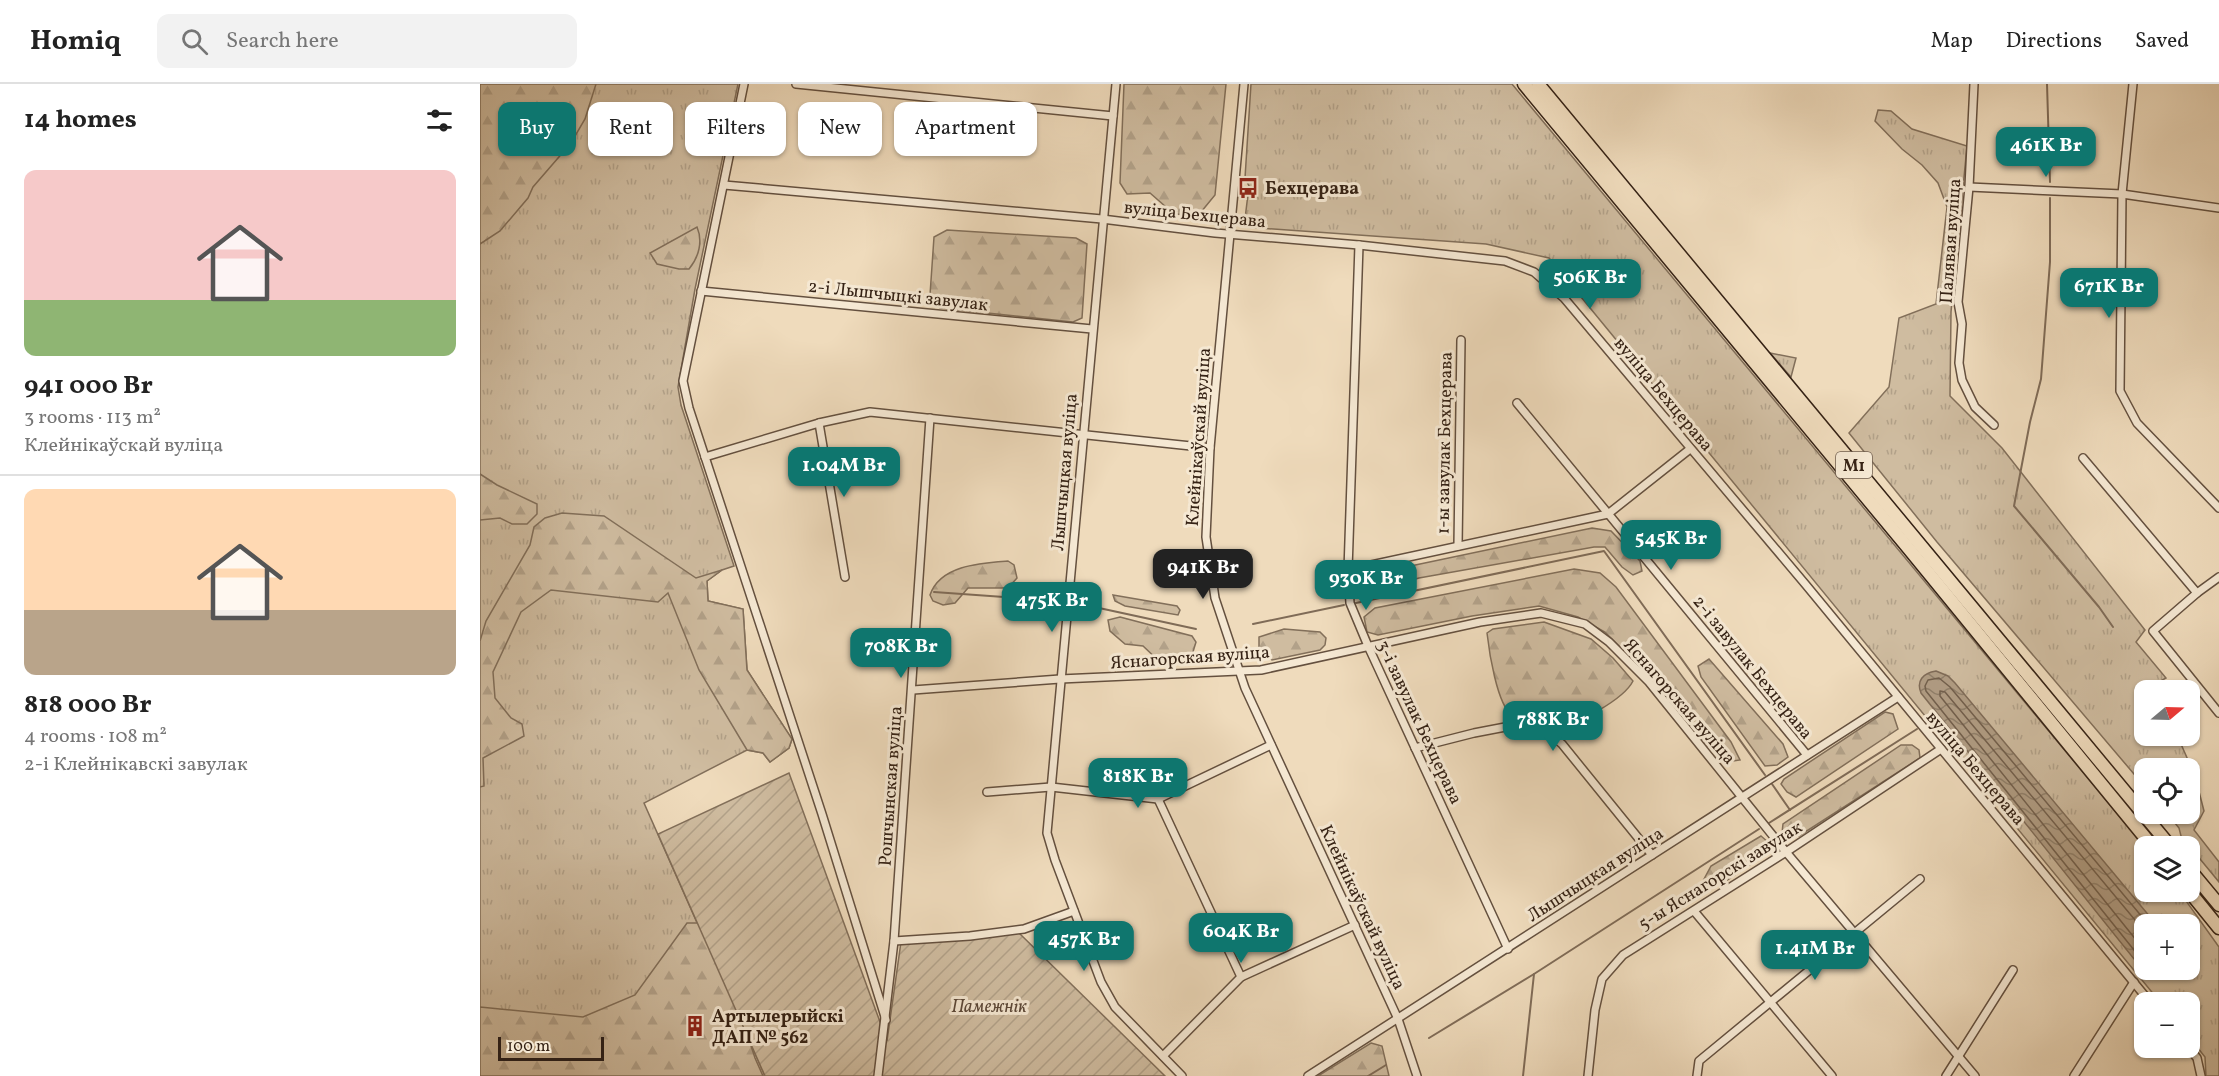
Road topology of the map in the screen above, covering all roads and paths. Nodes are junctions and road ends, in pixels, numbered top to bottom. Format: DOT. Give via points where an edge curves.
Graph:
graph roads {
  1 [pos="744,84"];
  2 [pos="796,84"];
  3 [pos="1116,84"];
  4 [pos="1244,84"];
  5 [pos="1524,84"];
  6 [pos="1538,84"];
  7 [pos="1974,84"];
  8 [pos="2133,84"];
  9 [pos="1113,116"];
  10 [pos="724,185"];
  11 [pos="1969,187"];
  12 [pos="2122,194"];
  13 [pos="2219,208"];
  14 [pos="1102,219"];
  15 [pos="1230,235"];
  16 [pos="1359,245"];
  17 [pos="701,291"];
  18 [pos="1092,329"];
  19 [pos="1461,340"];
  20 [pos="1517,403"];
  21 [pos="930,418"];
  22 [pos="819,423"];
  23 [pos="1994,425"];
  24 [pos="1082,435"];
  25 [pos="1210,448"];
  26 [pos="1690,449"];
  27 [pos="705,457"];
  28 [pos="2083,458"];
  29 [pos="2219,508"];
  30 [pos="1608,514"];
  31 [pos="1458,546"];
  32 [pos="1348,570"];
  33 [pos="845,577"];
  34 [pos="2219,577"];
  35 [pos="2197,593"];
  36 [pos="1368,646"];
  37 [pos="1239,672"];
  38 [pos="1060,679"];
  39 [pos="913,690"];
  40 [pos="1898,697"];
  41 [pos="2219,713"];
  42 [pos="1270,745"];
  43 [pos="1415,748"];
  44 [pos="1941,749"];
  45 [pos="1807,755"];
  46 [pos="1051,786"];
  47 [pos="987,792"];
  48 [pos="1742,797"];
  49 [pos="1158,799"];
  50 [pos="2144,836"];
  51 [pos="2162,836"];
  52 [pos="1786,852"];
  53 [pos="1652,855"];
  54 [pos="1920,879"];
  55 [pos="2200,882"];
  56 [pos="2198,902"];
  57 [pos="2219,904"];
  58 [pos="1074,911"];
  59 [pos="1694,911"];
  60 [pos="1356,925"];
  61 [pos="2219,928"];
  62 [pos="1854,933"];
  63 [pos="894,941"];
  64 [pos="1508,949"];
  65 [pos="2013,970"];
  66 [pos="1241,977"];
  67 [pos="2134,982"];
  68 [pos="2142,992"];
  69 [pos="1770,1002"];
  70 [pos="1398,1019"];
  71 [pos="886,1020"];
  72 [pos="1163,1056"];
  73 [pos="1959,1057"];
  74 [pos="2197,1058"];
  75 [pos="878,1076"];
  76 [pos="1182,1076"];
  77 [pos="1308,1076"];
  78 [pos="1417,1076"];
  79 [pos="1588,1076"];
  80 [pos="1697,1076"];
  81 [pos="1832,1076"];
  82 [pos="1946,1076"];
  83 [pos="1975,1076"];
  84 [pos="2074,1076"];
  85 [pos="2201,1076"];
  1 -- 10 [label="street"];
  2 -- 9 [label="street"];
  3 -- 9 [label="street, Лышчыцкая вуліца"];
  4 -- 15 [label="street, Клейнікаўскай вуліца"];
  5 -- 50 [label="highway, М1"];
  6 -- 51 [label="highway, М1"];
  7 -- 11 [label="street, Палявая вуліца"];
  8 -- 12 [label="street"];
  9 -- 14 [label="street, Лышчыцкая вуліца"];
  10 -- 14 [label="street, вуліца Бехцерава"];
  10 -- 17 [label="street"];
  11 -- 12 [label="street"];
  11 -- 23 [label="street, Палявая вуліца" via="1958,302 1962,324 1959,363 1975,407"];
  12 -- 13 [label="street"];
  12 -- 29 [label="street" via="2120,391 2137,423"];
  14 -- 15 [label="street, вуліца Бехцерава"];
  14 -- 18 [label="street, Лышчыцкая вуліца"];
  15 -- 16 [label="street, вуліца Бехцерава"];
  15 -- 25 [label="street, Клейнікаўскай вуліца"];
  16 -- 26 [label="street, вуліца Бехцерава" via="1505,261 1534,272 1564,298"];
  16 -- 32 [label="street, 3-і завулак Бехцерава"];
  17 -- 18 [label="street, 2-і Лышчыцкі завулак"];
  17 -- 27 [label="street" via="683,381"];
  18 -- 24 [label="street, Лышчыцкая вуліца"];
  19 -- 31 [label="street, 1-ы завулак Бехцерава"];
  20 -- 30 [label="street, 2-і завулак Бехцерава"];
  21 -- 22 [label="street" via="870,412"];
  21 -- 24 [label="street"];
  21 -- 39 [label="street, Рошчынская вуліца"];
  22 -- 27 [label="street"];
  22 -- 33 [label="street"];
  24 -- 25 [label="street"];
  24 -- 38 [label="street, Лышчыцкая вуліца"];
  25 -- 37 [label="street, Клейнікаўскай вуліца" via="1206,537 1215,598"];
  26 -- 30 [label="street, 1-ы завулак Бехцерава"];
  26 -- 40 [label="street, вуліца Бехцерава"];
  27 -- 71 [label="street"];
  28 -- 35 [label="street"];
  30 -- 31 [label="street, 1-ы завулак Бехцерава"];
  30 -- 45 [label="street, 2-і завулак Бехцерава"];
  31 -- 32 [label="street, 1-ы завулак Бехцерава"];
  32 -- 36 [label="street, 3-і завулак Бехцерава" via="1350,603"];
  34 -- 35 [label="street"];
  35 -- 41 [label="street" via="2153,631"];
  36 -- 37 [label="street, Яснагорская вуліца"];
  36 -- 43 [label="street, 3-і завулак Бехцерава"];
  36 -- 48 [label="street, Яснагорская вуліца" via="1541,613 1585,624 1649,682"];
  37 -- 38 [label="street, Яснагорская вуліца"];
  37 -- 42 [label="street, Клейнікаўскай вуліца"];
  38 -- 39 [label="street, Яснагорская вуліца"];
  38 -- 46 [label="street, Лышчыцкая вуліца"];
  39 -- 63 [label="street, Рошчынская вуліца"];
  40 -- 44 [label="street, вуліца Бехцерава"];
  40 -- 45 [label="street, Лышчыцкая вуліца"];
  42 -- 49 [label="street"];
  42 -- 60 [label="street, Клейнікаўскай вуліца"];
  43 -- 53 [label="street" via="1521,724 1545,730 1562,744"];
  43 -- 64 [label="street, 3-і завулак Бехцерава"];
  44 -- 52 [label="street, 5-ы Яснагорскі завулак"];
  44 -- 67 [label="street, вуліца Бехцерава"];
  45 -- 48 [label="street, Лышчыцкая вуліца"];
  46 -- 47 [label="street"];
  46 -- 49 [label="street"];
  46 -- 58 [label="street, Лышчыцкая вуліца" via="1047,833"];
  48 -- 52 [label="street, Яснагорская вуліца"];
  48 -- 53 [label="street, Лышчыцкая вуліца"];
  49 -- 66 [label="street"];
  52 -- 59 [label="street, 5-ы Яснагорскі завулак"];
  52 -- 62 [label="street, Яснагорская вуліца"];
  53 -- 64 [label="street, Лышчыцкая вуліца"];
  54 -- 62 [label="street"];
  55 -- 57 [label="highway"];
  56 -- 61 [label="highway"];
  58 -- 63 [label="street" via="1024,929"];
  58 -- 72 [label="street, Лышчыцкая вуліца" via="1101,982 1115,1007"];
  59 -- 69 [label="street"];
  59 -- 79 [label="street, 5-ы Яснагорскі завулак" via="1623,954 1602,979"];
  60 -- 66 [label="street"];
  60 -- 70 [label="street, Клейнікаўскай вуліца"];
  62 -- 69 [label="street"];
  62 -- 73 [label="street, Яснагорская вуліца"];
  63 -- 71 [label="street, Рошчынская вуліца"];
  64 -- 70 [label="street, Лышчыцкая вуліца"];
  65 -- 73 [label="street"];
  66 -- 72 [label="street"];
  67 -- 68 [label="street, вуліца Бехцерава"];
  67 -- 84 [label="street"];
  69 -- 80 [label="street" via="1699,1061"];
  69 -- 81 [label="street"];
  70 -- 77 [label="street, Лышчыцкая вуліца"];
  70 -- 78 [label="street, Клейнікаўскай вуліца"];
  71 -- 75 [label="street, Рошчынская вуліца"];
  72 -- 76 [label="street, Лышчыцкая вуліца"];
  73 -- 82 [label="street"];
  73 -- 83 [label="street, Яснагорская вуліца"];
  74 -- 85 [label="street"];
}
